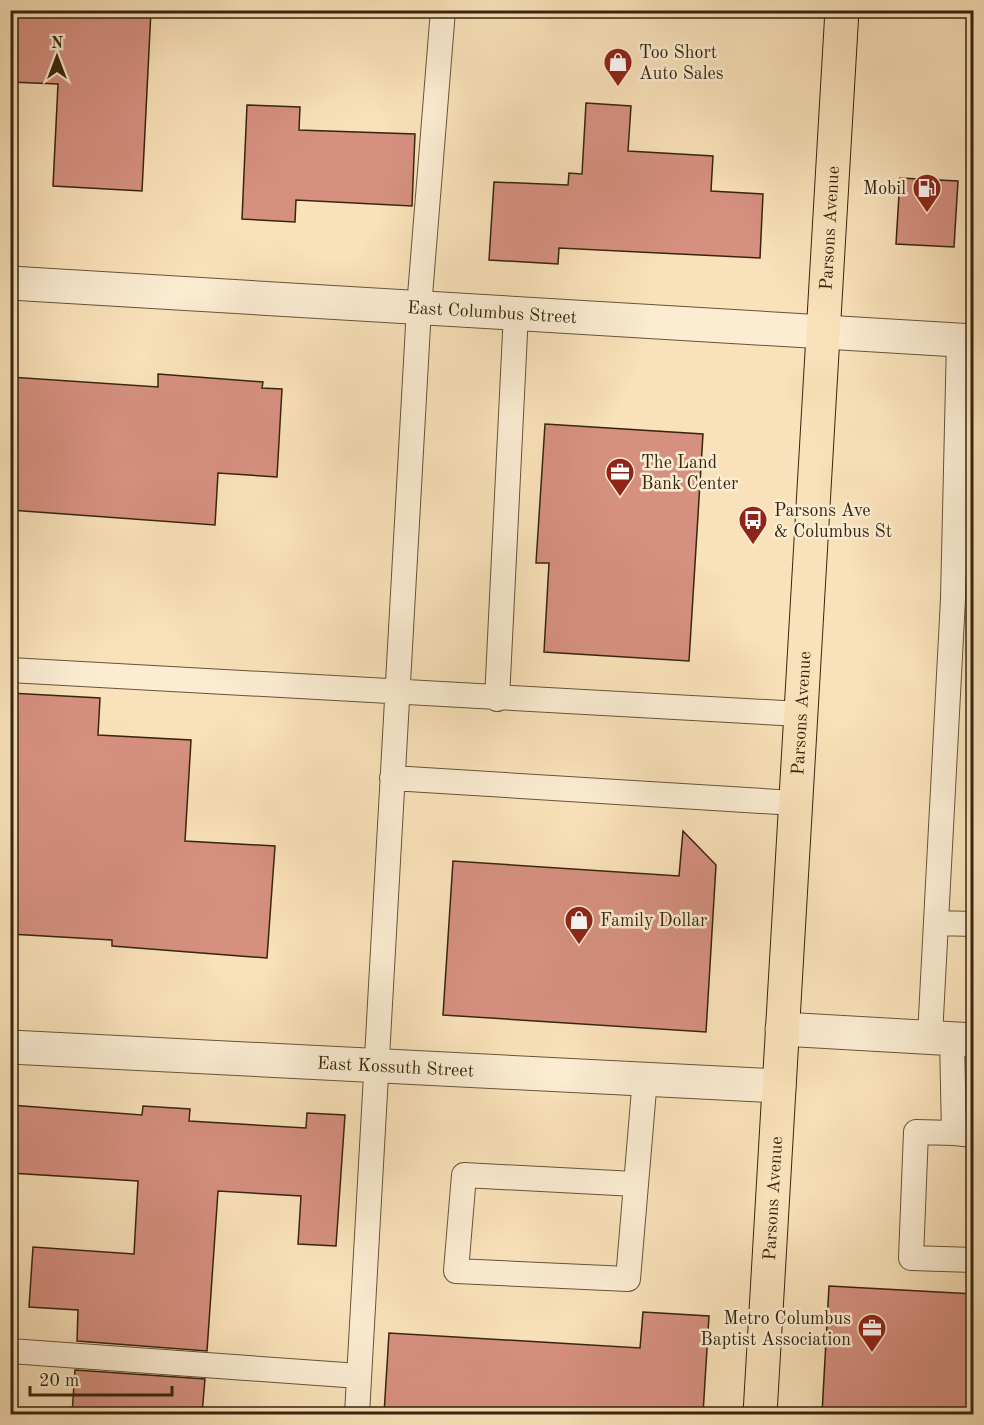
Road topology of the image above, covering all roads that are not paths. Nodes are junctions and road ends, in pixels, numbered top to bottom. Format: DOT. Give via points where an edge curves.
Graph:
graph roads {
  1 [pos="443,10"];
  2 [pos="842,10"];
  3 [pos="10,283"];
  4 [pos="419,308"];
  5 [pos="516,313"];
  6 [pos="822,331"];
  7 [pos="966,341"];
  8 [pos="963,600"];
  9 [pos="10,670"];
  10 [pos="397,694"];
  11 [pos="497,699"];
  12 [pos="800,714"];
  13 [pos="392,778"];
  14 [pos="794,803"];
  15 [pos="936,923"];
  16 [pos="974,924"];
  17 [pos="782,1029"];
  18 [pos="952,1038"];
  19 [pos="10,1047"];
  20 [pos="376,1064"];
  21 [pos="645,1078"];
  22 [pos="778,1086"];
  23 [pos="964,1134"];
  24 [pos="635,1184"];
  25 [pos="974,1260"];
  26 [pos="10,1351"];
  27 [pos="359,1376"];
  28 [pos="357,1414"];
  29 [pos="760,1414"];
  1 -- 4 [label="lane"];
  2 -- 6 [label="main road, Parsons Avenue"];
  3 -- 4 [label="street, East Columbus Street"];
  4 -- 5 [label="street, East Columbus Street"];
  4 -- 10 [label="lane"];
  5 -- 6 [label="street, East Columbus Street"];
  5 -- 11 [label="lane"];
  6 -- 7 [label="street, East Columbus Street"];
  6 -- 12 [label="main road, Parsons Avenue"];
  7 -- 8 [label="lane"];
  8 -- 15 [label="lane"];
  9 -- 10 [label="lane"];
  10 -- 11 [label="lane"];
  10 -- 13 [label="lane"];
  11 -- 12 [label="lane"];
  12 -- 14 [label="main road, Parsons Avenue"];
  13 -- 14 [label="lane"];
  13 -- 20 [label="lane"];
  14 -- 17 [label="main road, Parsons Avenue"];
  15 -- 16 [label="lane"];
  15 -- 18 [label="lane"];
  17 -- 18 [label="street"];
  17 -- 22 [label="main road, Parsons Avenue"];
  18 -- 23 [label="lane"];
  19 -- 20 [label="street, East Kossuth Street"];
  20 -- 21 [label="street, East Kossuth Street"];
  20 -- 27 [label="lane"];
  21 -- 22 [label="street, East Kossuth Street"];
  21 -- 24 [label="lane"];
  22 -- 29 [label="main road, Parsons Avenue"];
  23 -- 25 [label="lane" via="916,1132 911,1258"];
  24 -- 24 [label="lane" via="628,1280 456,1271 464,1175"];
  26 -- 27 [label="lane"];
  27 -- 28 [label="lane"];
}
